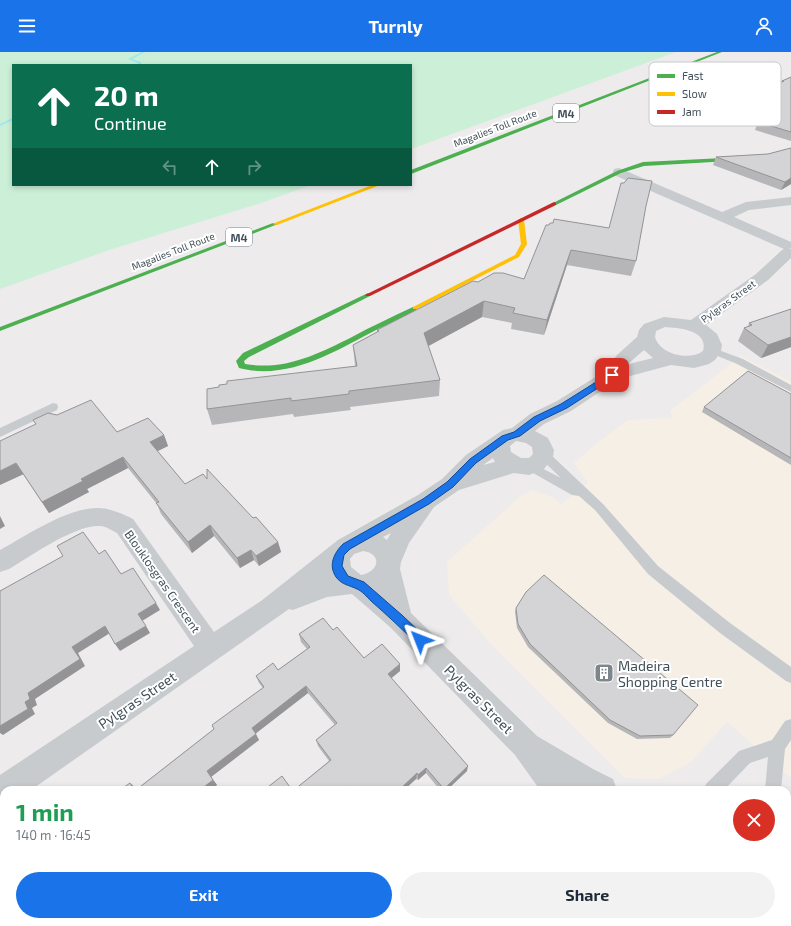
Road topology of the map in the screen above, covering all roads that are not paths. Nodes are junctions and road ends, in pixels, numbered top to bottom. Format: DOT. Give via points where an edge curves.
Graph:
graph roads {
  1 [pos="702,52"];
  2 [pos="720,52"];
  3 [pos="676,62"];
  4 [pos="694,62"];
  5 [pos="649,73"];
  6 [pos="649,80"];
  7 [pos="791,149"];
  8 [pos="418,159"];
  9 [pos="412,172"];
  10 [pos="619,172"];
  11 [pos="374,186"];
  12 [pos="791,201"];
  13 [pos="722,217"];
  14 [pos="521,220"];
  15 [pos="789,252"];
  16 [pos="694,326"];
  17 [pos="0,329"];
  18 [pos="646,338"];
  19 [pos="713,350"];
  20 [pos="670,359"];
  21 [pos="612,375"];
  22 [pos="791,389"];
  23 [pos="564,406"];
  24 [pos="53,407"];
  25 [pos="0,433"];
  26 [pos="509,438"];
  27 [pos="533,459"];
  28 [pos="450,485"];
  29 [pos="426,501"];
  30 [pos="593,502"];
  31 [pos="347,547"];
  32 [pos="0,562"];
  33 [pos="388,566"];
  34 [pos="356,584"];
  35 [pos="270,609"];
  36 [pos="399,619"];
  37 [pos="211,649"];
  38 [pos="791,676"];
  39 [pos="791,727"];
  40 [pos="525,745"];
  41 [pos="777,746"];
  42 [pos="10,786"];
  43 [pos="556,786"];
  44 [pos="594,786"];
  45 [pos="716,786"];
  46 [pos="773,786"];
  1 -- 3 [label="main road, Magalies Toll Route / M4"];
  2 -- 4 [label="main road, Magalies Toll Route / M4"];
  5 -- 8 [label="main road, Magalies Toll Route / M4"];
  6 -- 9 [label="main road, Magalies Toll Route / M4"];
  7 -- 10 [label="main road" via="764,157 651,163"];
  10 -- 13 [label="street"];
  10 -- 14 [label="main road"];
  11 -- 17 [label="main road, Magalies Toll Route / M4"];
  12 -- 13 [label="street" via="752,205"];
  13 -- 15 [label="street"];
  14 -- 14 [label="main road" via="258,348 246,355 240,362 242,366 248,369 279,368 314,359 517,256 524,244"];
  15 -- 16 [label="street, Pylgras Street" via="762,276"];
  16 -- 18 [label="street, Pylgras Street" via="674,322 660,323 650,328"];
  16 -- 19 [label="street" via="710,337"];
  18 -- 20 [label="street" via="653,350"];
  18 -- 21 [label="street, Pylgras Street" via="623,359"];
  19 -- 20 [label="street" via="710,356 693,362"];
  19 -- 22 [label="lane"];
  20 -- 21 [label="street, Pylgras Street"];
  21 -- 23 [label="street, Pylgras Street"];
  23 -- 26 [label="street, Pylgras Street" via="537,419"];
  23 -- 27 [label="street, Pylgras Street"];
  24 -- 25 [label="lane"];
  26 -- 27 [label="street" via="531,436 537,440"];
  26 -- 27 [label="street" via="500,452 508,462"];
  26 -- 28 [label="street, Pylgras Street" via="473,461"];
  27 -- 28 [label="street, Pylgras Street"];
  27 -- 30 [label="lane"];
  27 -- 30 [label="lane"];
  28 -- 29 [label="street, Pylgras Street"];
  29 -- 31 [label="street, Pylgras Street"];
  29 -- 33 [label="street, Pylgras Street" via="400,538"];
  30 -- 38 [label="lane" via="653,570 725,628"];
  31 -- 33 [label="street" via="362,541 378,544 388,555"];
  31 -- 34 [label="street" via="338,559 337,566 344,579"];
  31 -- 35 [label="street, Pylgras Street"];
  32 -- 37 [label="street, Blouklosgras Crescent" via="80,521 98,517 113,519 125,526"];
  33 -- 34 [label="street" via="377,581"];
  33 -- 36 [label="street"];
  34 -- 35 [label="street, Pylgras Street" via="326,586"];
  34 -- 36 [label="street, Pylgras Street"];
  35 -- 37 [label="street, Pylgras Street"];
  36 -- 40 [label="street, Pylgras Street"];
  37 -- 42 [label="street, Pylgras Street"];
  39 -- 41 [label="lane"];
  40 -- 43 [label="street, Pylgras Street"];
  40 -- 44 [label="street, Pylgras Street"];
  41 -- 45 [label="lane" via="746,757"];
  41 -- 46 [label="lane"];
}
